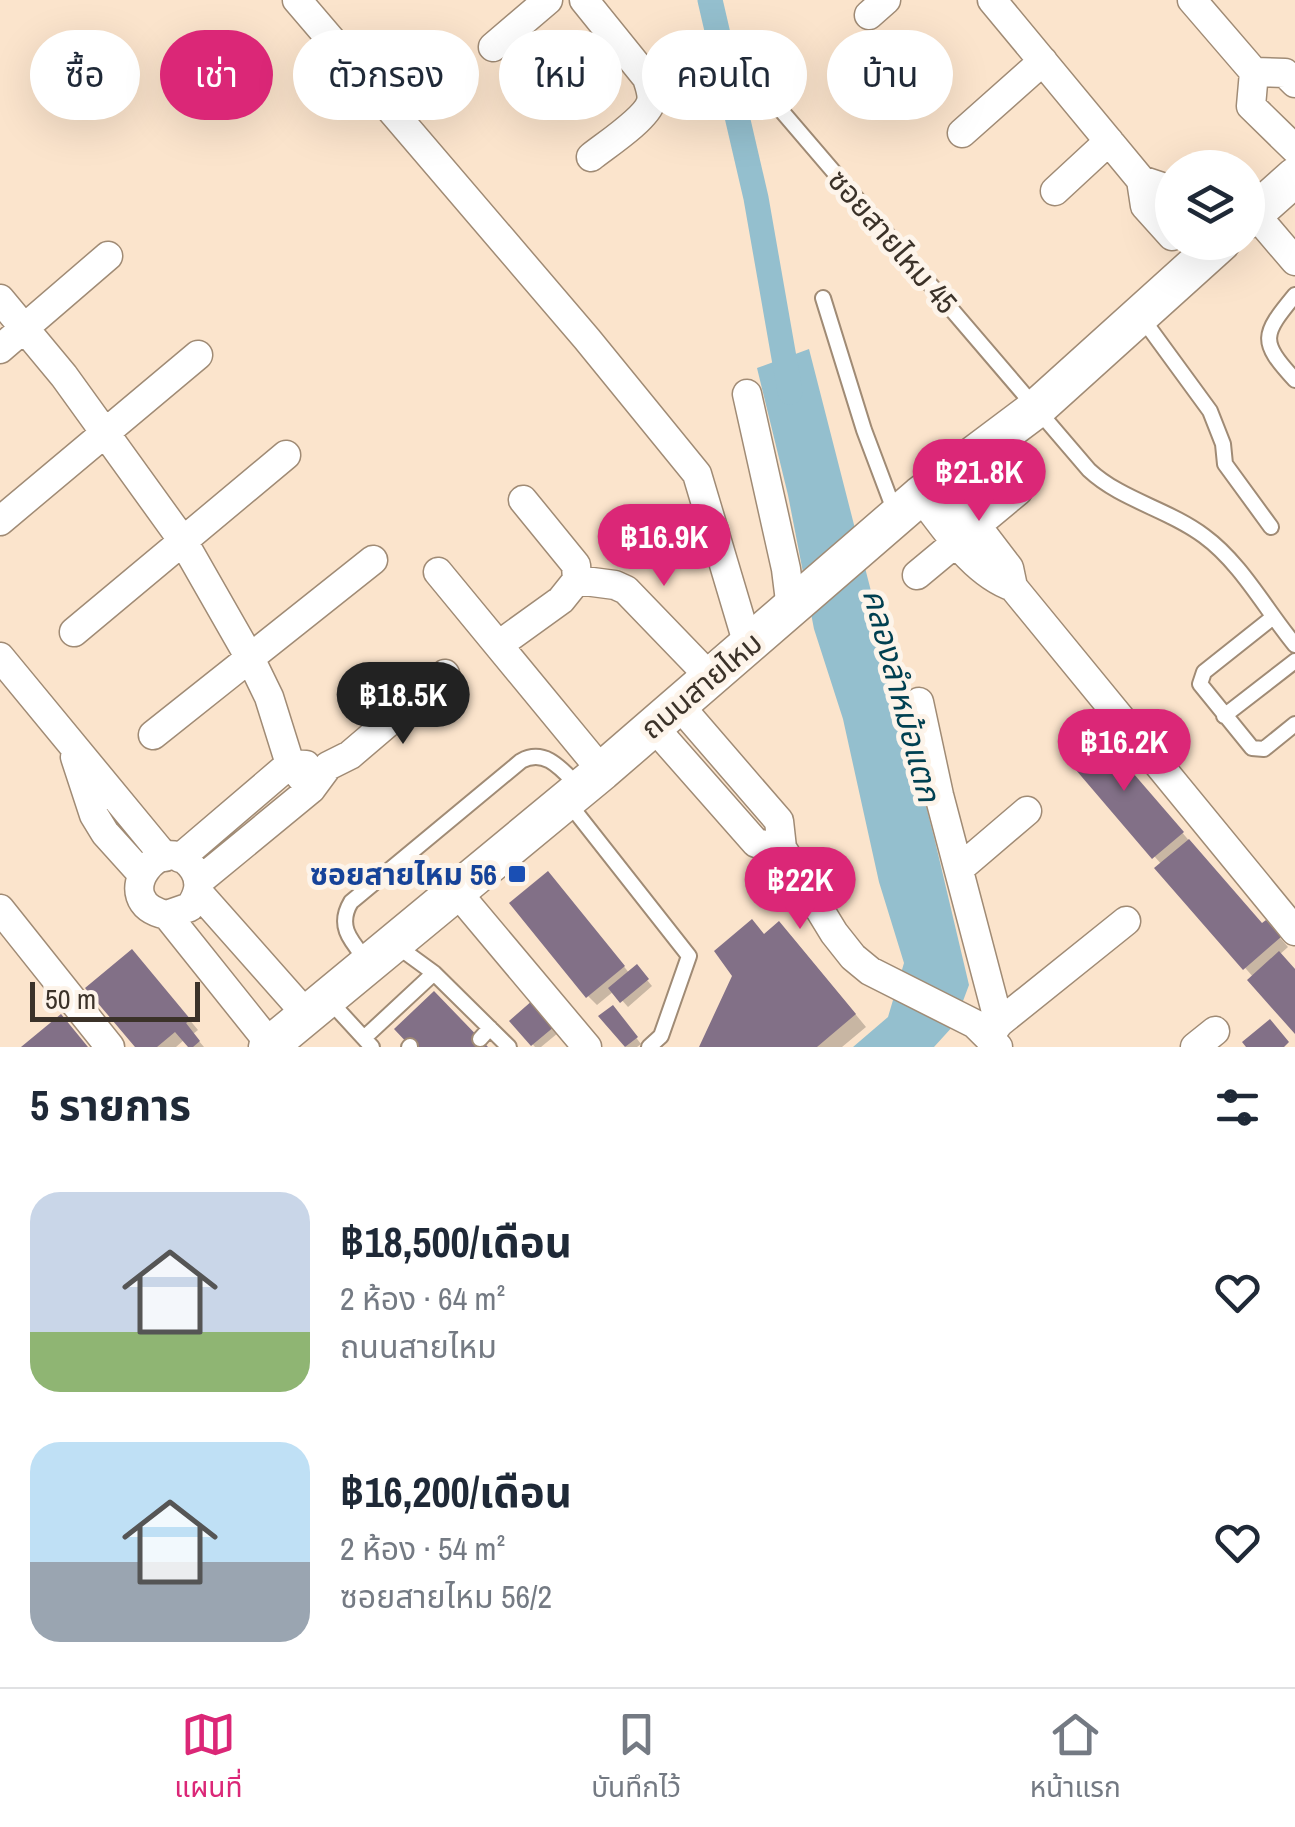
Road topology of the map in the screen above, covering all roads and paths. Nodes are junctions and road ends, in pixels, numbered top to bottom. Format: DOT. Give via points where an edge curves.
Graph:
graph roads {
  1 [pos="297,0"];
  2 [pos="548,0"];
  3 [pos="584,0"];
  4 [pos="992,0"];
  5 [pos="1192,0"];
  6 [pos="493,47"];
  7 [pos="1043,61"];
  8 [pos="1254,72"];
  9 [pos="1295,83"];
  10 [pos="790,120"];
  11 [pos="962,134"];
  12 [pos="1109,141"];
  13 [pos="1295,148"];
  14 [pos="592,157"];
  15 [pos="1295,177"];
  16 [pos="1141,180"];
  17 [pos="1155,185"];
  18 [pos="1055,191"];
  19 [pos="1265,204"];
  20 [pos="1155,214"];
  21 [pos="1265,230"];
  22 [pos="108,256"];
  23 [pos="1183,260"];
  24 [pos="1295,261"];
  25 [pos="1295,295"];
  26 [pos="824,298"];
  27 [pos="0,299"];
  28 [pos="1141,317"];
  29 [pos="25,328"];
  30 [pos="0,350"];
  31 [pos="198,355"];
  32 [pos="1295,380"];
  33 [pos="747,394"];
  34 [pos="1037,408"];
  35 [pos="106,432"];
  36 [pos="286,455"];
  37 [pos="1018,491"];
  38 [pos="522,500"];
  39 [pos="907,508"];
  40 [pos="0,521"];
  41 [pos="1272,526"];
  42 [pos="968,535"];
  43 [pos="183,541"];
  44 [pos="373,560"];
  45 [pos="438,572"];
  46 [pos="917,575"];
  47 [pos="577,580"];
  48 [pos="796,605"];
  49 [pos="1272,618"];
  50 [pos="74,632"];
  51 [pos="500,644"];
  52 [pos="748,645"];
  53 [pos="1295,645"];
  54 [pos="0,657"];
  55 [pos="251,660"];
  56 [pos="1295,661"];
  57 [pos="445,674"];
  58 [pos="710,677"];
  59 [pos="918,702"];
  60 [pos="665,715"];
  61 [pos="1224,716"];
  62 [pos="1295,724"];
  63 [pos="153,736"];
  64 [pos="70,741"];
  65 [pos="290,764"];
  66 [pos="320,777"];
  67 [pos="583,787"];
  68 [pos="1028,811"];
  69 [pos="173,857"];
  70 [pos="959,869"];
  71 [pos="142,874"];
  72 [pos="198,887"];
  73 [pos="456,891"];
  74 [pos="0,910"];
  75 [pos="167,915"];
  76 [pos="1126,921"];
  77 [pos="1295,930"];
  78 [pos="380,953"];
  79 [pos="434,972"];
  80 [pos="317,1006"];
  81 [pos="990,1033"];
  82 [pos="368,1043"];
  83 [pos="270,1046"];
  84 [pos="110,1047"];
  85 [pos="509,1047"];
  86 [pos="587,1047"];
  87 [pos="649,1047"];
  1 -- 52 [label="street" via="697,474"];
  2 -- 6 [label="street"];
  3 -- 14 [label="street" via="646,78 651,101"];
  4 -- 7 [label="street"];
  5 -- 8 [label="street"];
  7 -- 11 [label="street"];
  7 -- 12 [label="street"];
  8 -- 9 [label="street" via="1285,73"];
  8 -- 13 [label="street" via="1251,106"];
  10 -- 34 [label="lane, ซอยสายไหม 45"];
  12 -- 16 [label="street"];
  12 -- 18 [label="street"];
  15 -- 19 [label="main road"];
  16 -- 17 [label="street"];
  16 -- 20 [label="street" via="1145,206"];
  21 -- 24 [label="street"];
  22 -- 29 [label="street"];
  23 -- 28 [label="main road, ถนนสายไหม"];
  25 -- 32 [label="lane" via="1272,323 1268,340 1272,355"];
  26 -- 39 [label="lane" via="864,430"];
  27 -- 29 [label="street"];
  28 -- 34 [label="main road, ถนนสายไหม"];
  28 -- 41 [label="lane" via="1210,411 1224,464"];
  29 -- 30 [label="street"];
  29 -- 35 [label="street"];
  31 -- 35 [label="street"];
  33 -- 48 [label="street"];
  34 -- 39 [label="main road, ถนนสายไหม"];
  34 -- 49 [label="lane, ซอยสายไหม 45" via="1104,485 1204,536"];
  35 -- 40 [label="street"];
  35 -- 43 [label="street"];
  36 -- 43 [label="street"];
  37 -- 42 [label="street"];
  38 -- 47 [label="street" via="576,565"];
  39 -- 42 [label="street"];
  39 -- 48 [label="main road, ถนนสายไหม"];
  42 -- 46 [label="street"];
  42 -- 77 [label="street" via="994,581 1014,588"];
  43 -- 50 [label="street"];
  43 -- 55 [label="street"];
  44 -- 55 [label="street"];
  45 -- 51 [label="street"];
  47 -- 51 [label="street"];
  47 -- 58 [label="street" via="626,590"];
  48 -- 52 [label="main road, ถนนสายไหม"];
  49 -- 53 [label="lane, ซอยสายไหม 45"];
  49 -- 61 [label="lane" via="1201,677"];
  51 -- 67 [label="street"];
  52 -- 58 [label="main road, ถนนสายไหม"];
  54 -- 64 [label="street"];
  55 -- 63 [label="street"];
  55 -- 65 [label="street"];
  56 -- 61 [label="lane"];
  57 -- 66 [label="street"];
  58 -- 60 [label="main road, ถนนสายไหม"];
  59 -- 70 [label="street"];
  60 -- 67 [label="main road, ถนนสายไหม"];
  60 -- 81 [label="street" via="756,843 782,848 834,934 870,971"];
  61 -- 62 [label="lane" via="1257,750"];
  64 -- 69 [label="street"];
  64 -- 71 [label="street" via="94,816"];
  65 -- 66 [label="street"];
  65 -- 69 [label="street"];
  66 -- 72 [label="street"];
  67 -- 73 [label="main road, ถนนสายไหม"];
  67 -- 78 [label="lane" via="544,757 521,761 351,902 343,925"];
  67 -- 87 [label="lane" via="689,956 661,1036"];
  68 -- 70 [label="street"];
  69 -- 71 [label="street" via="151,862"];
  69 -- 72 [label="street" via="195,872"];
  70 -- 81 [label="street"];
  71 -- 75 [label="street" via="144,901"];
  72 -- 75 [label="street" via="183,912"];
  72 -- 80 [label="street"];
  73 -- 78 [label="main road, ถนนสายไหม"];
  73 -- 86 [label="street"];
  74 -- 84 [label="street"];
  75 -- 83 [label="street"];
  76 -- 81 [label="street"];
  78 -- 79 [label="lane"];
  78 -- 80 [label="main road, ถนนสายไหม"];
  79 -- 82 [label="lane"];
  79 -- 85 [label="lane" via="455,1003"];
  80 -- 82 [label="lane"];
  80 -- 83 [label="main road, ถนนสายไหม"];
}
